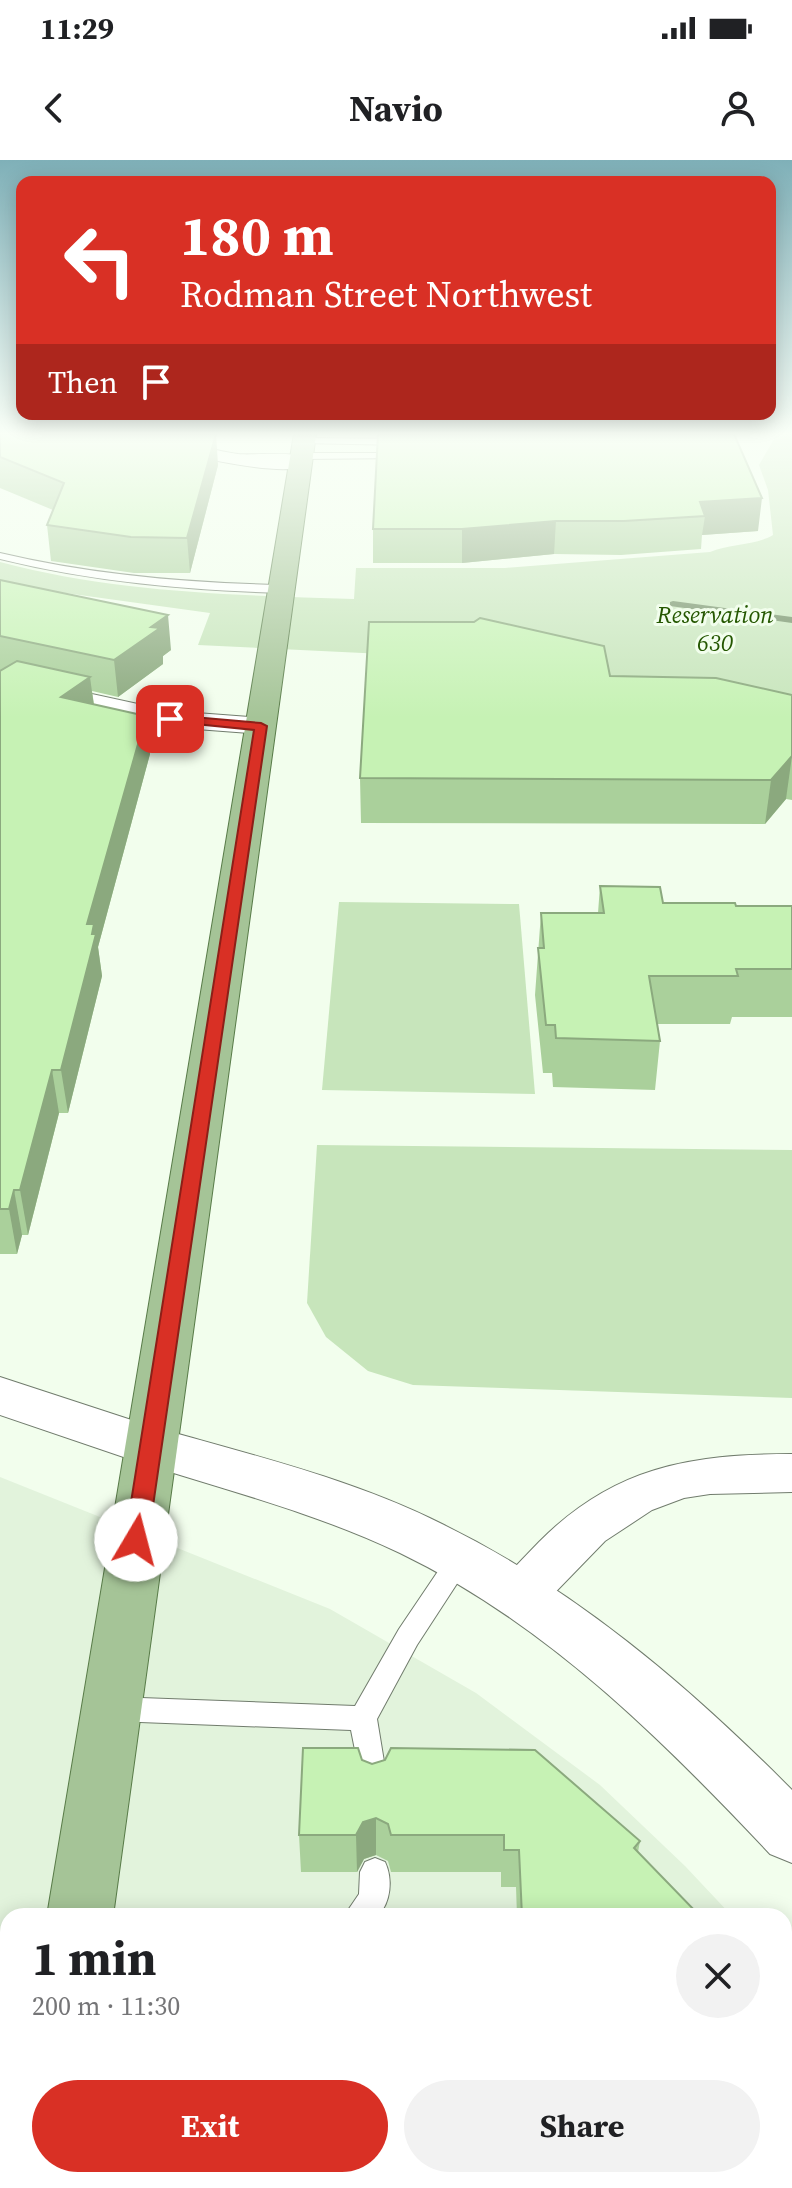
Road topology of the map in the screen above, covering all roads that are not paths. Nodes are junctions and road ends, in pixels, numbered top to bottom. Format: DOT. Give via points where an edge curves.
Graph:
graph roads {
  1 [pos="291,529"];
  2 [pos="0,556"];
  3 [pos="282,589"];
  4 [pos="10,691"];
  5 [pos="261,726"];
  6 [pos="0,1396"];
  7 [pos="150,1446"];
  8 [pos="792,1473"];
  9 [pos="460,1559"];
  10 [pos="521,1594"];
  11 [pos="110,1709"];
  12 [pos="363,1718"];
  13 [pos="374,1786"];
  14 [pos="792,1833"];
  15 [pos="375,1872"];
  16 [pos="81,1908"];
  17 [pos="366,1908"];
  1 -- 3 [label="main road"];
  2 -- 3 [label="lane" via="219,588"];
  3 -- 5 [label="main road"];
  4 -- 5 [label="street" via="170,719"];
  5 -- 7 [label="main road"];
  6 -- 7 [label="main road"];
  7 -- 9 [label="main road" via="361,1511"];
  7 -- 11 [label="main road"];
  8 -- 10 [label="street" via="724,1472 651,1489 587,1527"];
  9 -- 10 [label="main road"];
  9 -- 12 [label="lane"];
  10 -- 14 [label="main road" via="630,1677 712,1749"];
  11 -- 12 [label="lane"];
  11 -- 16 [label="main road"];
  12 -- 13 [label="lane"];
  15 -- 17 [label="lane" via="373,1900"];
}
